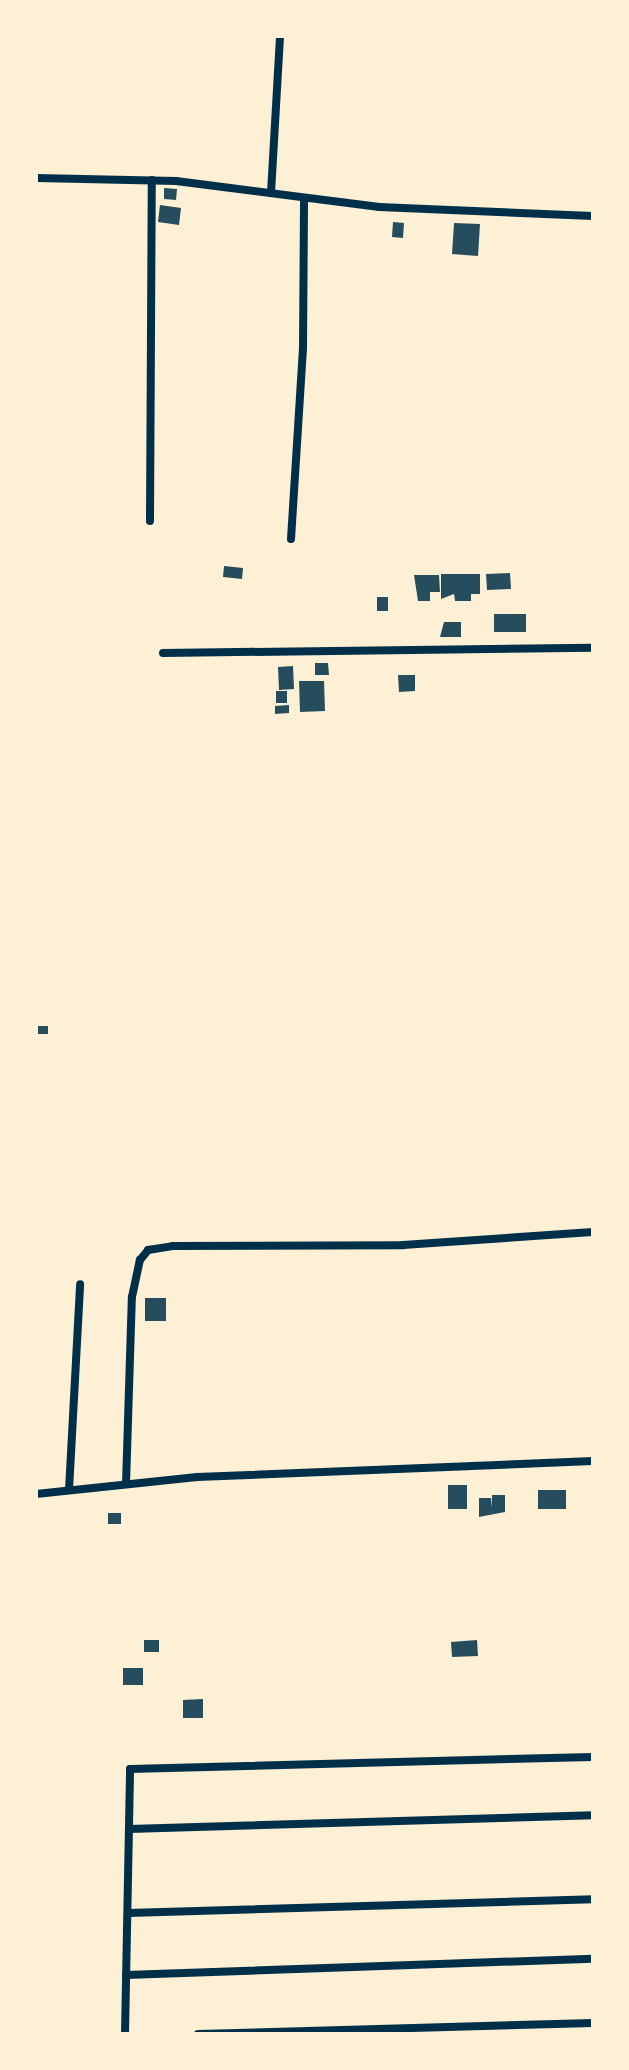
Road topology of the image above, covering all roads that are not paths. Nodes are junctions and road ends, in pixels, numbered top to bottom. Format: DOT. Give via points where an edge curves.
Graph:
graph roads {
  1 [pos="280,36"];
  2 [pos="36,178"];
  3 [pos="152,180"];
  4 [pos="271,193"];
  5 [pos="304,199"];
  6 [pos="593,216"];
  7 [pos="150,521"];
  8 [pos="291,539"];
  9 [pos="593,648"];
  10 [pos="163,653"];
  11 [pos="593,1232"];
  12 [pos="80,1284"];
  13 [pos="593,1461"];
  14 [pos="126,1484"];
  15 [pos="69,1490"];
  16 [pos="36,1494"];
  17 [pos="593,1757"];
  18 [pos="593,1815"];
  19 [pos="129,1829"];
  20 [pos="593,1899"];
  21 [pos="128,1913"];
  22 [pos="593,1959"];
  23 [pos="126,1975"];
  24 [pos="593,2023"];
  25 [pos="451,2030"];
  26 [pos="368,2032"];
  27 [pos="286,2033"];
  28 [pos="125,2034"];
  29 [pos="202,2034"];
  1 -- 4 [label="street"];
  2 -- 3 [label="street"];
  3 -- 4 [label="street"];
  3 -- 7 [label="street"];
  4 -- 5 [label="street"];
  5 -- 6 [label="street"];
  5 -- 8 [label="street" via="303,334"];
  9 -- 10 [label="street"];
  11 -- 14 [label="street" via="403,1245 148,1250 140,1260 132,1297"];
  12 -- 15 [label="street"];
  13 -- 14 [label="street"];
  14 -- 15 [label="street"];
  15 -- 16 [label="street"];
  17 -- 19 [label="street" via="130,1769"];
  18 -- 19 [label="street"];
  19 -- 21 [label="street"];
  20 -- 21 [label="street"];
  21 -- 23 [label="street"];
  22 -- 23 [label="street"];
  23 -- 28 [label="street"];
  24 -- 25 [label="street"];
  25 -- 26 [label="street"];
  26 -- 27 [label="street"];
  27 -- 29 [label="street"];
}
